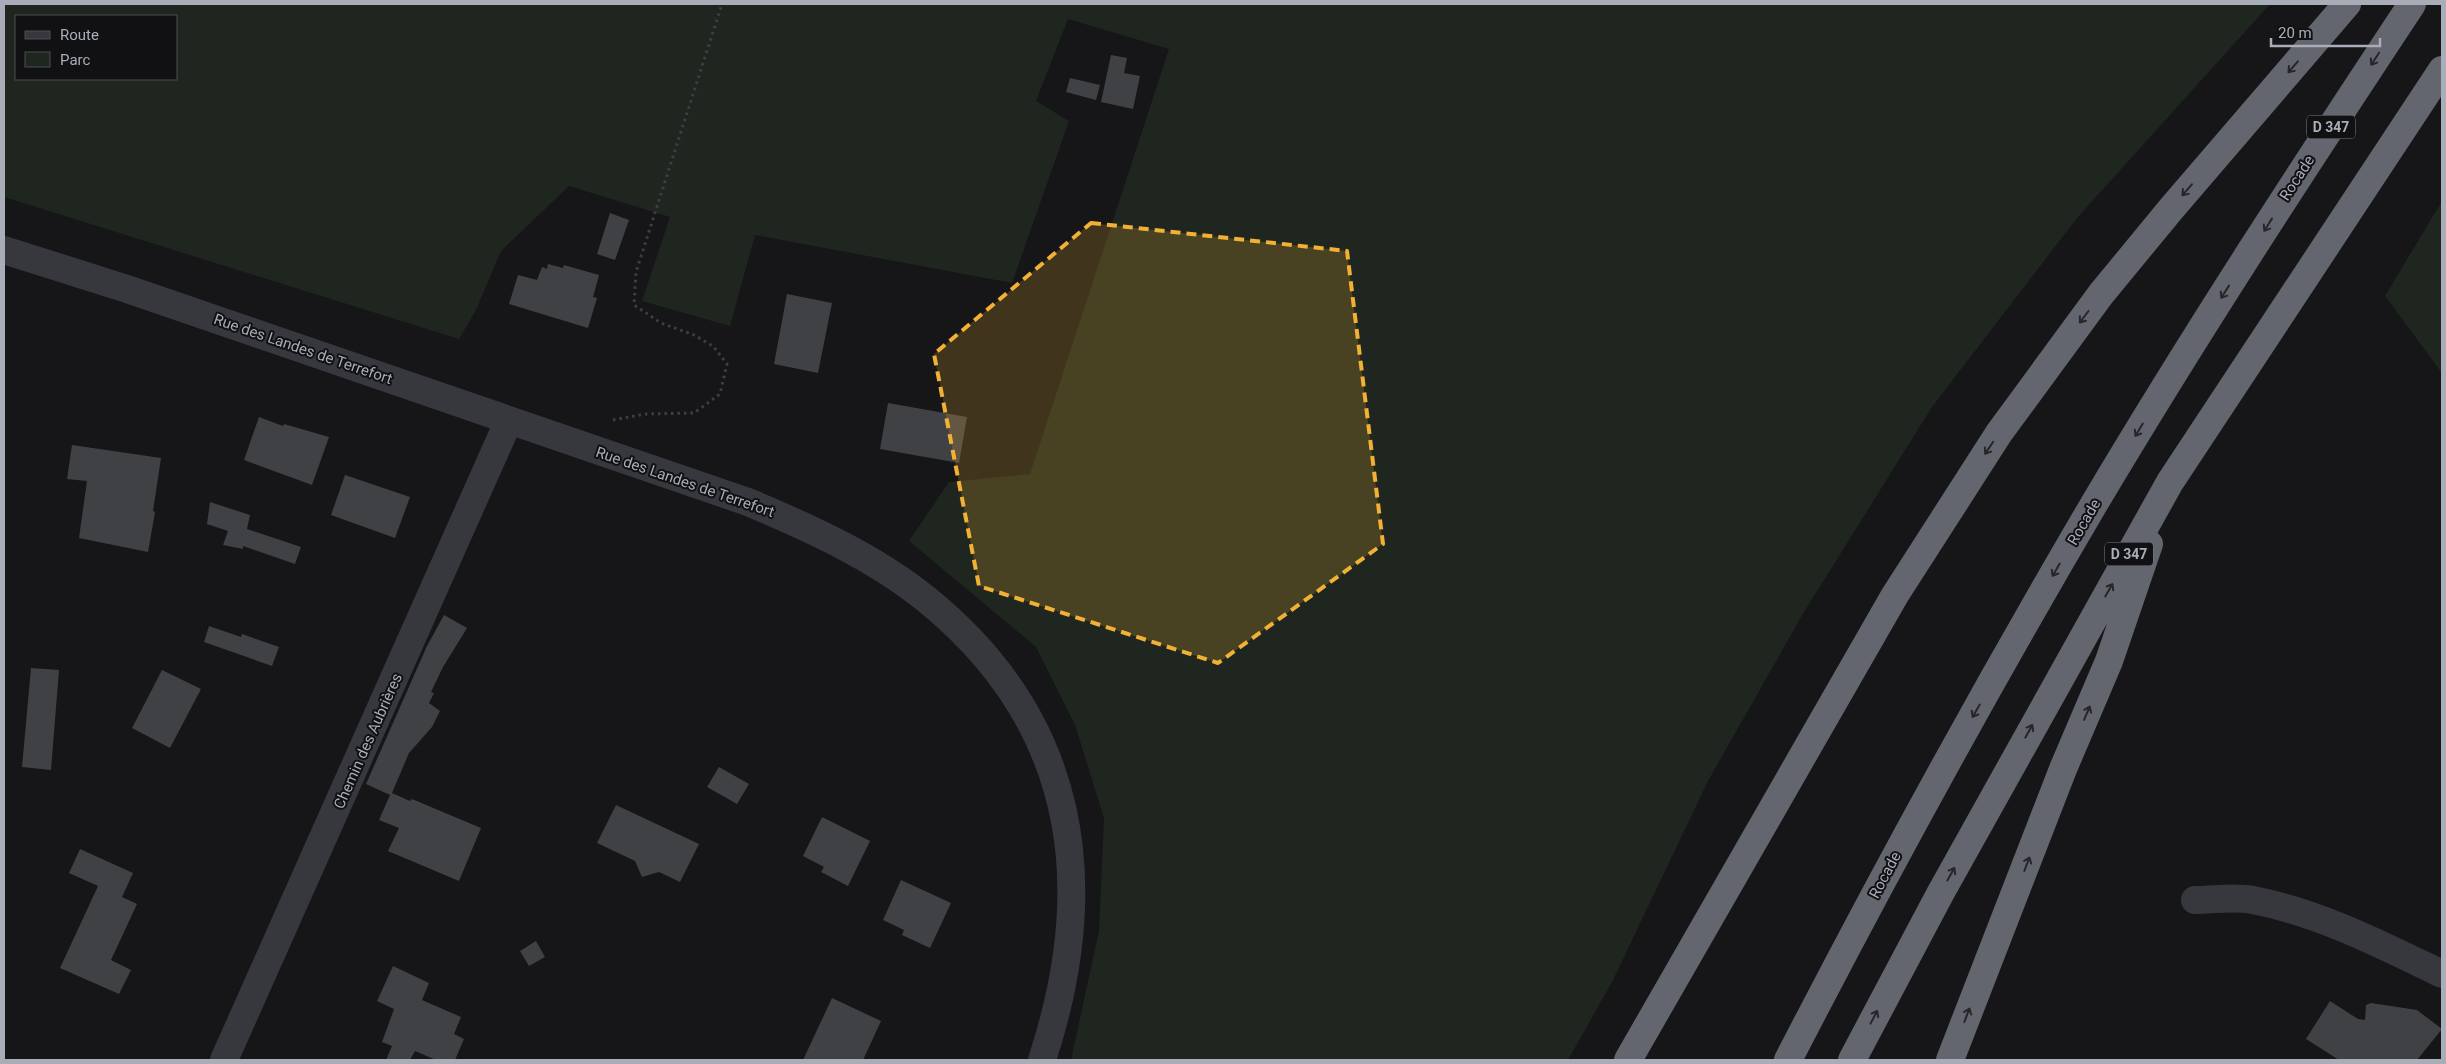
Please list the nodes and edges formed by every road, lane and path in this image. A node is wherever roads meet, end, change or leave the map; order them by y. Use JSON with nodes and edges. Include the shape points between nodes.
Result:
{"nodes":[{"id":1,"x":722,"y":4,"type":"edge"},
{"id":2,"x":2347,"y":4,"type":"edge"},
{"id":3,"x":2412,"y":4,"type":"edge"},
{"id":4,"x":2442,"y":70,"type":"edge"},
{"id":5,"x":4,"y":250,"type":"edge"},
{"id":6,"x":509,"y":420,"type":"junction"},
{"id":7,"x":591,"y":449,"type":"junction"},
{"id":8,"x":2170,"y":482,"type":"junction"},
{"id":9,"x":2196,"y":900,"type":"dead end"},
{"id":10,"x":2442,"y":974,"type":"edge"},
{"id":11,"x":224,"y":1060,"type":"edge"},
{"id":12,"x":1042,"y":1060,"type":"edge"},
{"id":13,"x":1628,"y":1060,"type":"edge"},
{"id":14,"x":1788,"y":1060,"type":"edge"},
{"id":15,"x":1852,"y":1060,"type":"edge"},
{"id":16,"x":1950,"y":1060,"type":"edge"}],
"edges":[{"from":1,"to":7,"type":"path","via":[[636,272],[634,304],[661,323],[713,346],[727,364],[724,382],[720,394],[694,413],[645,414],[605,421]]},
{"from":2,"to":13,"type":"highway","one_way":true,"via":[[2101,294],[1999,432],[1895,595]]},
{"from":3,"to":14,"type":"highway","name":"Rocade","number":"D 347","one_way":true,"via":[[2256,243],[2095,503],[1966,728]]},
{"from":4,"to":8,"type":"highway","number":"D 347"},
{"from":5,"to":6,"type":"street","name":"Rue des Landes de Terrefort"},
{"from":6,"to":7,"type":"street","name":"Rue des Landes de Terrefort"},
{"from":6,"to":11,"type":"street","name":"Chemin des Aubrières"},
{"from":7,"to":12,"type":"street","name":"Rue des Landes de Terrefort","via":[[748,502],[827,537],[872,562],[925,598],[963,632],[1019,701],[1033,726],[1061,798],[1069,834],[1072,879],[1070,930],[1062,980]]},
{"from":15,"to":8,"type":"highway","number":"D 347","one_way":true,"via":[[1967,844]]},
{"from":16,"to":8,"type":"highway","one_way":true,"via":[[2063,769],[2109,661]]},
{"from":9,"to":10,"type":"street","via":[[2252,900],[2303,915],[2357,933]]}]}
